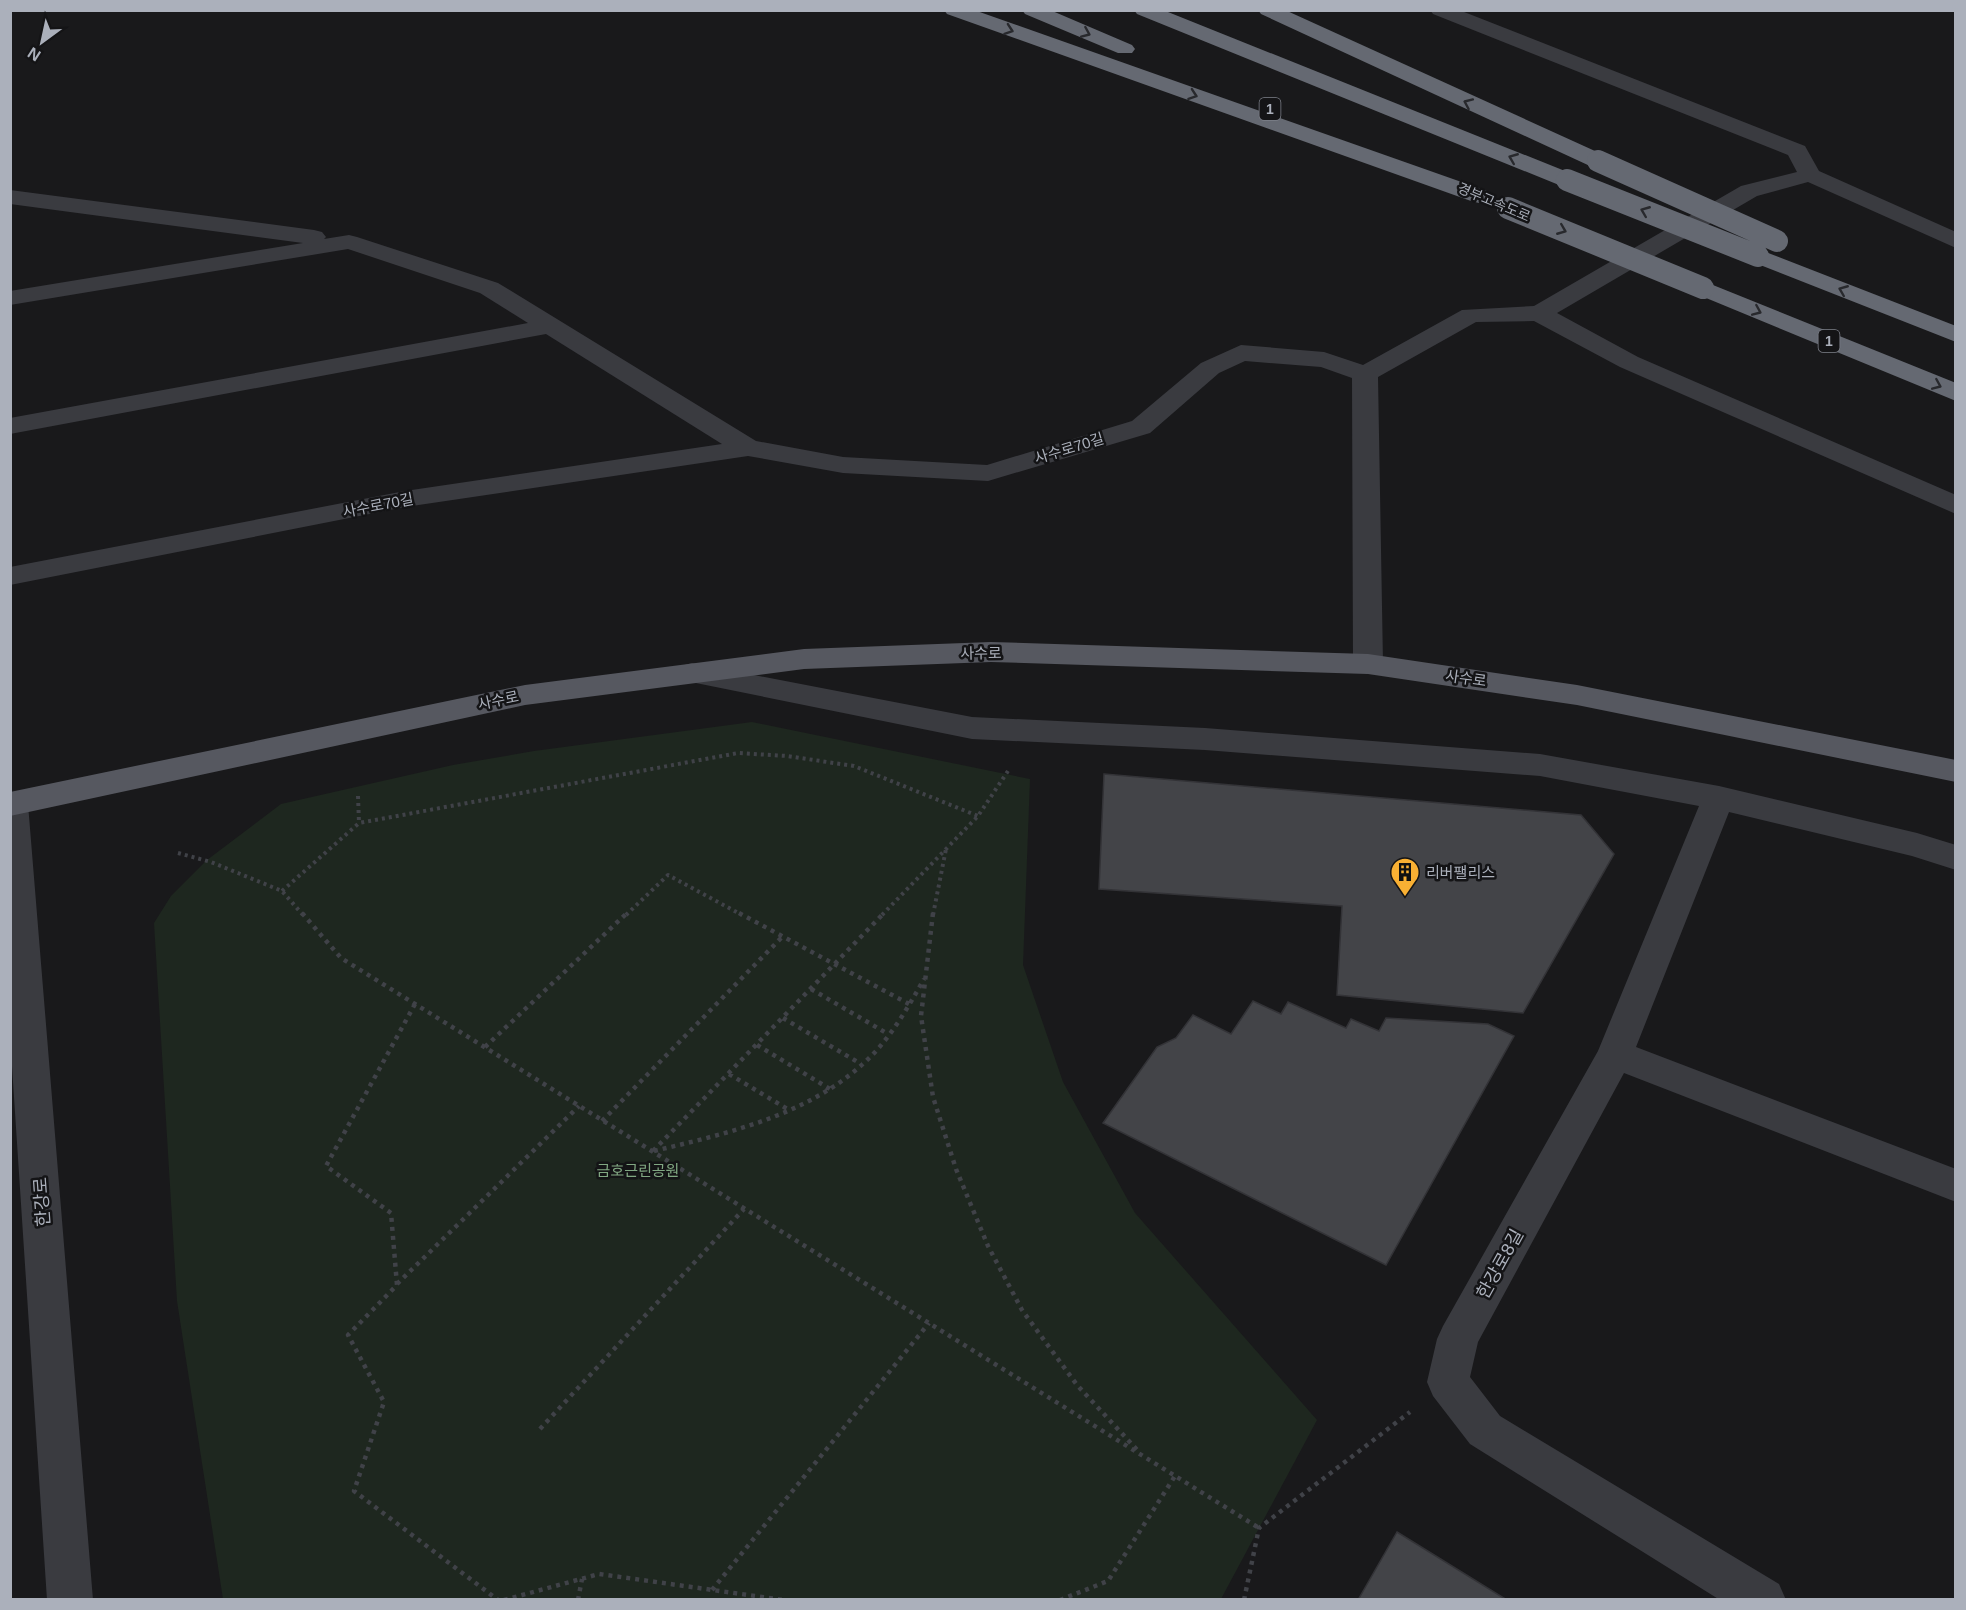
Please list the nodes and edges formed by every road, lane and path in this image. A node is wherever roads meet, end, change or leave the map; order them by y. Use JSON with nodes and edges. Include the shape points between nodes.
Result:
{"nodes":[{"id":1,"x":954,"y":10,"type":"edge"},
{"id":2,"x":1032,"y":10,"type":"edge"},
{"id":3,"x":1144,"y":10,"type":"edge"},
{"id":4,"x":1177,"y":10,"type":"edge"},
{"id":5,"x":1268,"y":10,"type":"edge"},
{"id":6,"x":1440,"y":10,"type":"edge"},
{"id":7,"x":1444,"y":130,"type":"junction"},
{"id":8,"x":1810,"y":175,"type":"junction"},
{"id":9,"x":1479,"y":196,"type":"junction"},
{"id":10,"x":10,"y":197,"type":"edge"},
{"id":11,"x":1956,"y":241,"type":"edge"},
{"id":12,"x":349,"y":242,"type":"junction"},
{"id":13,"x":1767,"y":248,"type":"junction"},
{"id":14,"x":10,"y":298,"type":"edge"},
{"id":15,"x":1539,"y":313,"type":"junction"},
{"id":16,"x":1956,"y":321,"type":"edge"},
{"id":17,"x":550,"y":326,"type":"junction"},
{"id":18,"x":1956,"y":335,"type":"edge"},
{"id":19,"x":1365,"y":374,"type":"junction"},
{"id":20,"x":1956,"y":393,"type":"edge"},
{"id":21,"x":10,"y":426,"type":"edge"},
{"id":22,"x":748,"y":448,"type":"junction"},
{"id":23,"x":1956,"y":506,"type":"edge"},
{"id":24,"x":10,"y":576,"type":"edge"},
{"id":25,"x":1368,"y":664,"type":"junction"},
{"id":26,"x":692,"y":673,"type":"junction"},
{"id":27,"x":1016,"y":760,"type":"dead end"},
{"id":28,"x":1956,"y":771,"type":"edge"},
{"id":29,"x":358,"y":796,"type":"dead end"},
{"id":30,"x":1719,"y":798,"type":"junction"},
{"id":31,"x":11,"y":804,"type":"edge"},
{"id":32,"x":978,"y":816,"type":"junction"},
{"id":33,"x":359,"y":823,"type":"junction"},
{"id":34,"x":946,"y":849,"type":"junction"},
{"id":35,"x":178,"y":853,"type":"dead end"},
{"id":36,"x":1956,"y":858,"type":"edge"},
{"id":37,"x":282,"y":891,"type":"junction"},
{"id":38,"x":784,"y":935,"type":"junction"},
{"id":39,"x":836,"y":963,"type":"junction"},
{"id":40,"x":926,"y":975,"type":"junction"},
{"id":41,"x":811,"y":989,"type":"junction"},
{"id":42,"x":415,"y":1004,"type":"junction"},
{"id":43,"x":909,"y":1004,"type":"junction"},
{"id":44,"x":783,"y":1018,"type":"junction"},
{"id":45,"x":888,"y":1034,"type":"junction"},
{"id":46,"x":757,"y":1045,"type":"junction"},
{"id":47,"x":485,"y":1047,"type":"junction"},
{"id":48,"x":1615,"y":1054,"type":"junction"},
{"id":49,"x":861,"y":1064,"type":"junction"},
{"id":50,"x":729,"y":1074,"type":"junction"},
{"id":51,"x":830,"y":1090,"type":"junction"},
{"id":52,"x":579,"y":1106,"type":"junction"},
{"id":53,"x":790,"y":1110,"type":"junction"},
{"id":54,"x":602,"y":1120,"type":"junction"},
{"id":55,"x":653,"y":1152,"type":"junction"},
{"id":56,"x":1956,"y":1186,"type":"edge"},
{"id":57,"x":744,"y":1209,"type":"junction"},
{"id":58,"x":397,"y":1285,"type":"junction"},
{"id":59,"x":929,"y":1323,"type":"junction"},
{"id":60,"x":1448,"y":1382,"type":"junction"},
{"id":61,"x":540,"y":1429,"type":"dead end"},
{"id":62,"x":1145,"y":1458,"type":"junction"},
{"id":63,"x":1175,"y":1476,"type":"junction"},
{"id":64,"x":1259,"y":1528,"type":"junction"},
{"id":65,"x":582,"y":1579,"type":"junction"},
{"id":66,"x":712,"y":1590,"type":"junction"},
{"id":67,"x":70,"y":1599,"type":"edge"},
{"id":68,"x":498,"y":1599,"type":"edge"},
{"id":69,"x":504,"y":1599,"type":"edge"},
{"id":70,"x":578,"y":1599,"type":"edge"},
{"id":71,"x":784,"y":1599,"type":"edge"},
{"id":72,"x":1060,"y":1599,"type":"edge"},
{"id":73,"x":1245,"y":1599,"type":"edge"},
{"id":74,"x":1763,"y":1599,"type":"edge"}],
"edges":[{"from":1,"to":9,"type":"highway","one_way":true},
{"from":2,"to":9,"type":"highway","name":"경부고속도로","number":"1","one_way":true},
{"from":3,"to":7,"type":"highway"},
{"from":4,"to":7,"type":"highway"},
{"from":13,"to":5,"type":"highway","one_way":true,"bridge":true,"via":[[1598,161]]},
{"from":6,"to":8,"type":"street","via":[[1797,151]]},
{"from":13,"to":7,"type":"highway","one_way":true,"bridge":true,"via":[[1567,180]]},
{"from":8,"to":11,"type":"street"},
{"from":8,"to":15,"type":"street","via":[[1749,191]]},
{"from":9,"to":20,"type":"highway","name":"경부고속도로","number":"1","one_way":true,"bridge":true},
{"from":10,"to":12,"type":"street","name":"사수로70길"},
{"from":12,"to":14,"type":"street","name":"사수로70길"},
{"from":12,"to":17,"type":"street","name":"사수로70길","via":[[489,288]]},
{"from":13,"to":16,"type":"highway"},
{"from":18,"to":13,"type":"highway","one_way":true},
{"from":15,"to":19,"type":"street","via":[[1471,315]]},
{"from":15,"to":23,"type":"street","via":[[1629,362]]},
{"from":17,"to":21,"type":"street"},
{"from":17,"to":22,"type":"street","name":"사수로70길"},
{"from":19,"to":22,"type":"street","name":"사수로70길","via":[[1324,360],[1241,353],[1210,368],[1141,427],[988,473],[843,465]]},
{"from":19,"to":25,"type":"street"},
{"from":22,"to":24,"type":"street","name":"사수로70길","via":[[405,499]]},
{"from":25,"to":26,"type":"main road","name":"사수로","via":[[991,652],[804,660]]},
{"from":25,"to":28,"type":"main road","name":"사수로","via":[[1576,694]]},
{"from":26,"to":30,"type":"street","via":[[972,728],[1205,739],[1540,765]]},
{"from":26,"to":31,"type":"main road","name":"사수로","via":[[525,695]]},
{"from":27,"to":32,"type":"path"},
{"from":29,"to":33,"type":"path"},
{"from":30,"to":36,"type":"street","via":[[1917,845]]},
{"from":30,"to":48,"type":"street","name":"한강로8길"},
{"from":31,"to":67,"type":"street","name":"한강로"},
{"from":32,"to":33,"type":"path","via":[[854,765],[738,753]]},
{"from":32,"to":34,"type":"path"},
{"from":33,"to":37,"type":"path"},
{"from":34,"to":39,"type":"path"},
{"from":34,"to":40,"type":"path"},
{"from":35,"to":37,"type":"path"},
{"from":37,"to":42,"type":"path","via":[[341,958]]},
{"from":38,"to":39,"type":"path"},
{"from":38,"to":47,"type":"path","via":[[668,875]]},
{"from":38,"to":54,"type":"path"},
{"from":39,"to":41,"type":"path"},
{"from":39,"to":43,"type":"path"},
{"from":40,"to":43,"type":"path"},
{"from":40,"to":62,"type":"path","via":[[921,1016],[933,1097],[956,1169],[988,1246],[1023,1310],[1077,1385]]},
{"from":41,"to":44,"type":"path"},
{"from":41,"to":45,"type":"path"},
{"from":42,"to":47,"type":"path"},
{"from":42,"to":58,"type":"path","via":[[326,1166],[391,1213]]},
{"from":43,"to":45,"type":"path"},
{"from":44,"to":46,"type":"path"},
{"from":44,"to":49,"type":"path"},
{"from":45,"to":49,"type":"path"},
{"from":46,"to":50,"type":"path"},
{"from":46,"to":51,"type":"path"},
{"from":47,"to":52,"type":"path"},
{"from":48,"to":56,"type":"street"},
{"from":48,"to":60,"type":"street","name":"한강로8길","via":[[1458,1339]]},
{"from":49,"to":51,"type":"path"},
{"from":50,"to":53,"type":"path"},
{"from":50,"to":55,"type":"path"},
{"from":51,"to":53,"type":"path"},
{"from":52,"to":54,"type":"path"},
{"from":52,"to":58,"type":"path"},
{"from":53,"to":55,"type":"path","via":[[720,1135]]},
{"from":54,"to":55,"type":"path"},
{"from":55,"to":57,"type":"path"},
{"from":57,"to":59,"type":"path"},
{"from":57,"to":61,"type":"path"},
{"from":58,"to":68,"type":"path","via":[[348,1335],[384,1402],[354,1491]]},
{"from":59,"to":62,"type":"path"},
{"from":59,"to":66,"type":"path"},
{"from":60,"to":64,"type":"path"},
{"from":60,"to":74,"type":"street","via":[[1485,1430]]},
{"from":62,"to":63,"type":"path"},
{"from":63,"to":64,"type":"path"},
{"from":63,"to":72,"type":"path","via":[[1108,1581]]},
{"from":64,"to":73,"type":"path"},
{"from":65,"to":66,"type":"path","via":[[599,1574]]},
{"from":65,"to":69,"type":"path"},
{"from":65,"to":70,"type":"path"},
{"from":66,"to":71,"type":"path"}]}
